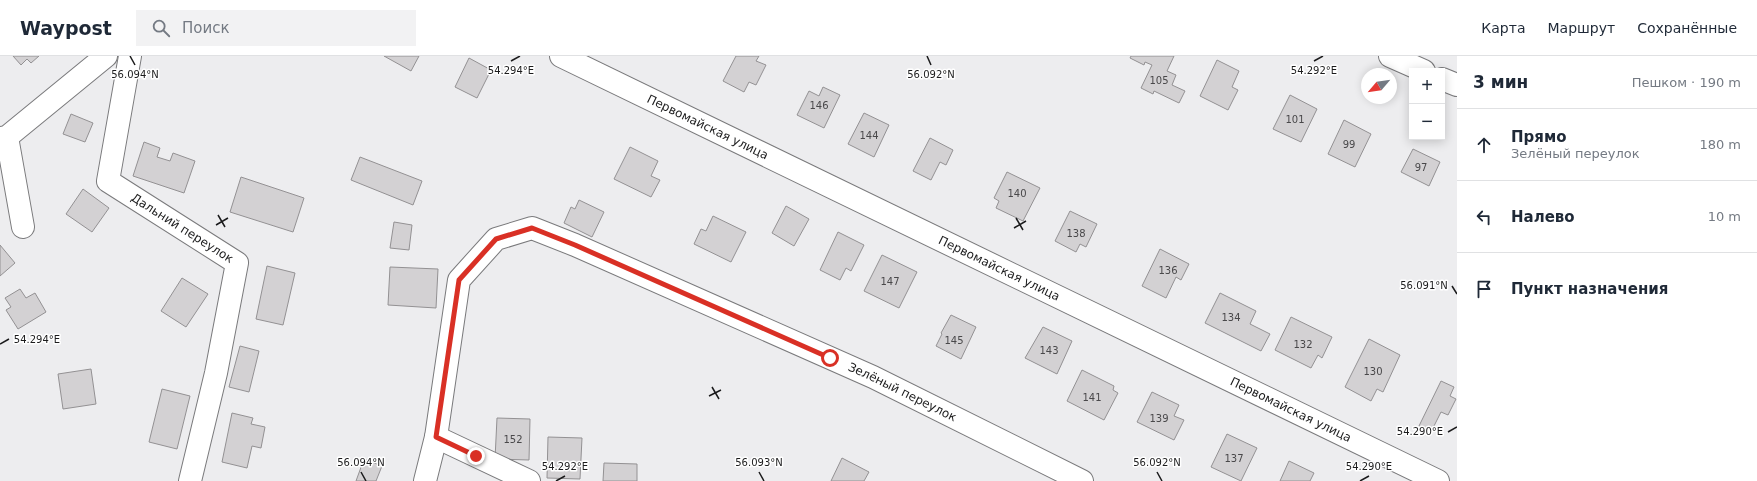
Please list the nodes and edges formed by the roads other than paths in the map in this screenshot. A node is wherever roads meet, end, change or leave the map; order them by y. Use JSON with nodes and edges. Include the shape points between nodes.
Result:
{"nodes":[{"id":1,"x":106,"y":56,"type":"edge"},
{"id":2,"x":130,"y":56,"type":"edge"},
{"id":3,"x":561,"y":56,"type":"edge"},
{"id":4,"x":1390,"y":56,"type":"edge"},
{"id":5,"x":1417,"y":68,"type":"edge"},
{"id":6,"x":1445,"y":80,"type":"edge"},
{"id":7,"x":1457,"y":85,"type":"edge"},
{"id":8,"x":4,"y":138,"type":"edge"},
{"id":9,"x":23,"y":226,"type":"dead end"},
{"id":10,"x":436,"y":437,"type":"junction"},
{"id":11,"x":190,"y":481,"type":"edge"},
{"id":12,"x":424,"y":481,"type":"edge"},
{"id":13,"x":529,"y":481,"type":"edge"},
{"id":14,"x":1082,"y":481,"type":"edge"},
{"id":15,"x":1438,"y":481,"type":"edge"}],
"edges":[{"from":1,"to":8,"type":"street"},
{"from":2,"to":11,"type":"street","name":"Дальний переулок","via":[[108,181],[237,264],[216,373]]},
{"from":3,"to":15,"type":"street","name":"Первомайская улица"},
{"from":4,"to":5,"type":"street"},
{"from":6,"to":7,"type":"street"},
{"from":8,"to":9,"type":"street"},
{"from":10,"to":12,"type":"street","name":"Зелёный переулок"},
{"from":10,"to":13,"type":"street"},
{"from":10,"to":14,"type":"street","name":"Зелёный переулок","via":[[459,280],[496,239],[532,228],[872,377]]}]}
